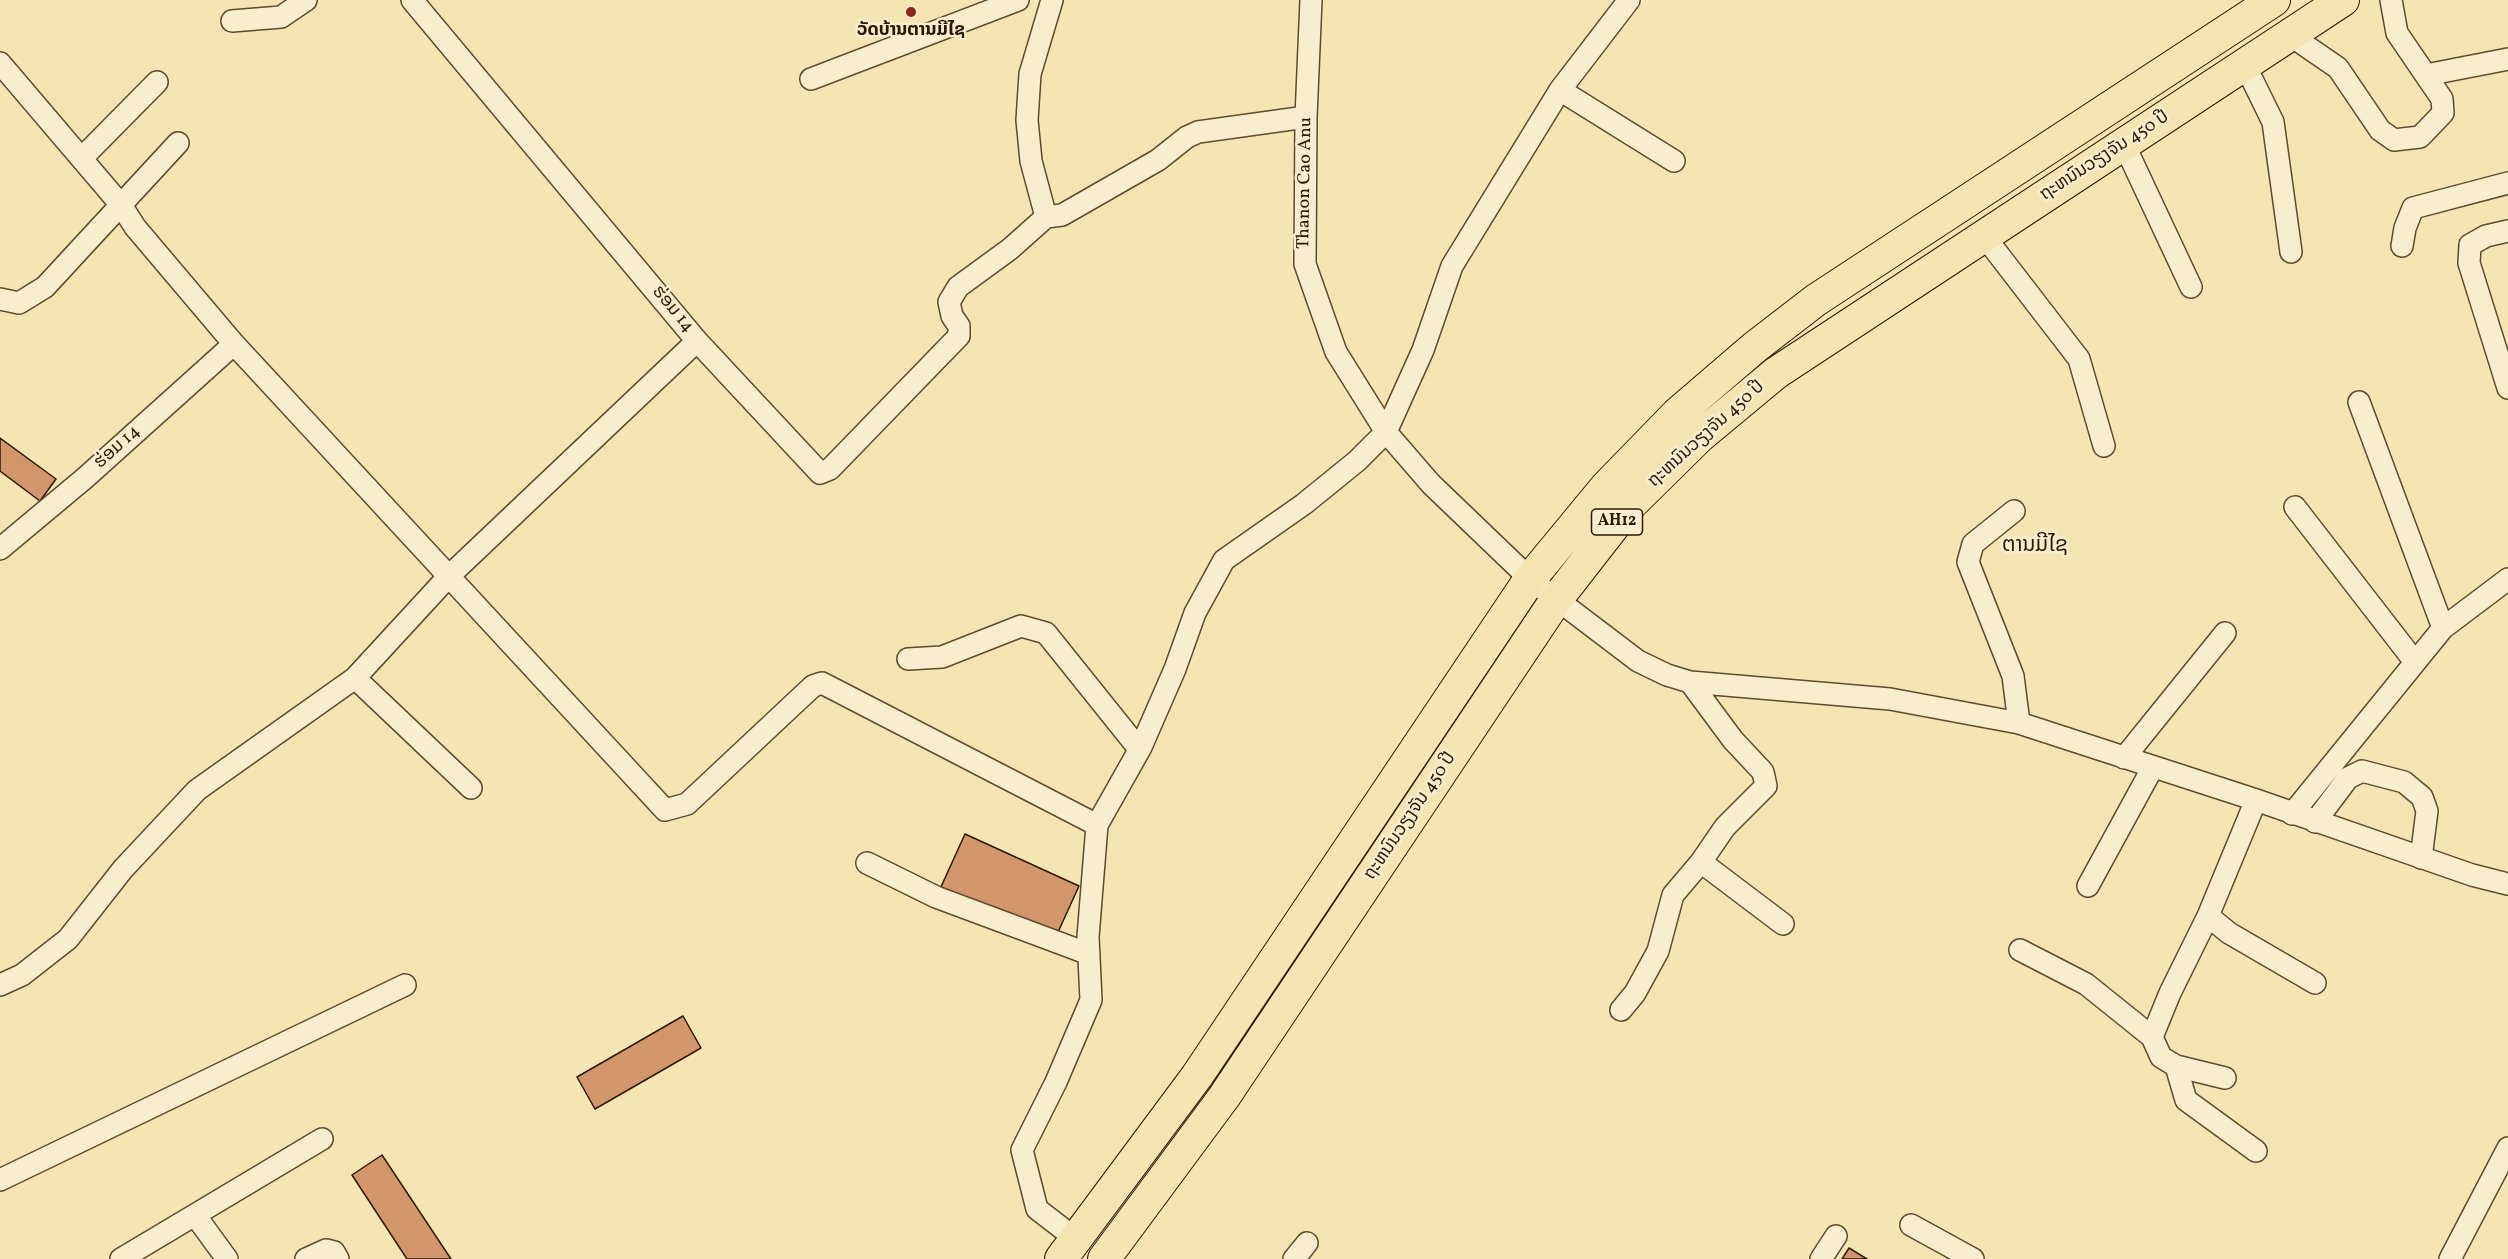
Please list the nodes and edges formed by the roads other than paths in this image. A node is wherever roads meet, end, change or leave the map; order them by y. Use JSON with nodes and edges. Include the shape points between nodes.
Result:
{"nodes":[{"id":1,"x":306,"y":0,"type":"edge"},
{"id":2,"x":412,"y":0,"type":"edge"},
{"id":3,"x":1018,"y":0,"type":"edge"},
{"id":4,"x":1052,"y":0,"type":"edge"},
{"id":5,"x":1311,"y":0,"type":"edge"},
{"id":6,"x":1629,"y":0,"type":"edge"},
{"id":7,"x":2274,"y":0,"type":"edge"},
{"id":8,"x":2343,"y":0,"type":"edge"},
{"id":9,"x":2391,"y":0,"type":"edge"},
{"id":10,"x":232,"y":21,"type":"dead end"},
{"id":11,"x":2290,"y":35,"type":"junction"},
{"id":12,"x":2508,"y":59,"type":"edge"},
{"id":13,"x":0,"y":63,"type":"edge"},
{"id":14,"x":2245,"y":65,"type":"junction"},
{"id":15,"x":2426,"y":75,"type":"junction"},
{"id":16,"x":811,"y":79,"type":"dead end"},
{"id":17,"x":157,"y":82,"type":"dead end"},
{"id":18,"x":1560,"y":90,"type":"junction"},
{"id":19,"x":1306,"y":117,"type":"junction"},
{"id":20,"x":178,"y":143,"type":"dead end"},
{"id":21,"x":2124,"y":144,"type":"junction"},
{"id":22,"x":82,"y":158,"type":"junction"},
{"id":23,"x":1674,"y":161,"type":"dead end"},
{"id":24,"x":2508,"y":183,"type":"edge"},
{"id":25,"x":121,"y":205,"type":"junction"},
{"id":26,"x":1046,"y":217,"type":"junction"},
{"id":27,"x":2508,"y":231,"type":"edge"},
{"id":28,"x":1985,"y":237,"type":"junction"},
{"id":29,"x":2402,"y":246,"type":"dead end"},
{"id":30,"x":2291,"y":252,"type":"dead end"},
{"id":31,"x":2192,"y":287,"type":"dead end"},
{"id":32,"x":0,"y":299,"type":"edge"},
{"id":33,"x":698,"y":341,"type":"junction"},
{"id":34,"x":234,"y":344,"type":"junction"},
{"id":35,"x":2508,"y":388,"type":"edge"},
{"id":36,"x":2359,"y":402,"type":"dead end"},
{"id":37,"x":1386,"y":432,"type":"junction"},
{"id":38,"x":2104,"y":446,"type":"dead end"},
{"id":39,"x":2295,"y":507,"type":"dead end"},
{"id":40,"x":2014,"y":511,"type":"dead end"},
{"id":41,"x":0,"y":549,"type":"edge"},
{"id":42,"x":2508,"y":563,"type":"edge"},
{"id":43,"x":448,"y":577,"type":"junction"},
{"id":44,"x":1530,"y":579,"type":"junction"},
{"id":45,"x":2500,"y":584,"type":"edge"},
{"id":46,"x":1556,"y":600,"type":"junction"},
{"id":47,"x":2443,"y":628,"type":"junction"},
{"id":48,"x":2225,"y":633,"type":"dead end"},
{"id":49,"x":908,"y":659,"type":"dead end"},
{"id":50,"x":2415,"y":662,"type":"junction"},
{"id":51,"x":356,"y":678,"type":"junction"},
{"id":52,"x":1690,"y":682,"type":"junction"},
{"id":53,"x":2019,"y":723,"type":"junction"},
{"id":54,"x":1139,"y":748,"type":"junction"},
{"id":55,"x":2124,"y":758,"type":"junction"},
{"id":56,"x":2153,"y":767,"type":"junction"},
{"id":57,"x":471,"y":788,"type":"dead end"},
{"id":58,"x":2256,"y":800,"type":"junction"},
{"id":59,"x":2292,"y":814,"type":"junction"},
{"id":60,"x":2315,"y":822,"type":"junction"},
{"id":61,"x":1097,"y":825,"type":"junction"},
{"id":62,"x":2421,"y":858,"type":"junction"},
{"id":63,"x":1701,"y":862,"type":"junction"},
{"id":64,"x":867,"y":863,"type":"dead end"},
{"id":65,"x":2508,"y":884,"type":"edge"},
{"id":66,"x":2088,"y":886,"type":"dead end"},
{"id":67,"x":2208,"y":916,"type":"junction"},
{"id":68,"x":1782,"y":924,"type":"dead end"},
{"id":69,"x":2020,"y":950,"type":"dead end"},
{"id":70,"x":1089,"y":954,"type":"junction"},
{"id":71,"x":2315,"y":983,"type":"dead end"},
{"id":72,"x":0,"y":985,"type":"edge"},
{"id":73,"x":405,"y":985,"type":"dead end"},
{"id":74,"x":1621,"y":1010,"type":"dead end"},
{"id":75,"x":2152,"y":1037,"type":"junction"},
{"id":76,"x":2176,"y":1066,"type":"junction"},
{"id":77,"x":2225,"y":1078,"type":"dead end"},
{"id":78,"x":322,"y":1139,"type":"dead end"},
{"id":79,"x":2508,"y":1148,"type":"edge"},
{"id":80,"x":2256,"y":1151,"type":"dead end"},
{"id":81,"x":0,"y":1180,"type":"edge"},
{"id":82,"x":195,"y":1215,"type":"junction"},
{"id":83,"x":1911,"y":1225,"type":"dead end"},
{"id":84,"x":1836,"y":1236,"type":"dead end"},
{"id":85,"x":1068,"y":1249,"type":"edge"},
{"id":86,"x":121,"y":1259,"type":"edge"},
{"id":87,"x":227,"y":1259,"type":"edge"},
{"id":88,"x":306,"y":1259,"type":"edge"},
{"id":89,"x":338,"y":1259,"type":"edge"},
{"id":90,"x":1104,"y":1259,"type":"edge"},
{"id":91,"x":1821,"y":1259,"type":"edge"},
{"id":92,"x":1973,"y":1259,"type":"edge"},
{"id":93,"x":2450,"y":1259,"type":"edge"}],
"edges":[{"from":1,"to":10,"type":"street","via":[[281,17]]},
{"from":2,"to":33,"type":"street","name":"ຮ່ອມ 14"},
{"from":3,"to":16,"type":"street"},
{"from":4,"to":26,"type":"street","via":[[1030,74],[1027,120],[1031,161]]},
{"from":5,"to":19,"type":"street","name":"Thanon Cao Anu"},
{"from":6,"to":18,"type":"street"},
{"from":7,"to":44,"type":"highway","name":"ຖະຫນົນວຽງຈັນ 450 ປີ","number":"AH12","via":[[1816,300],[1763,340],[1677,414],[1606,487]]},
{"from":8,"to":11,"type":"highway","name":"ຖະຫນົນວຽງຈັນ 450 ປີ","number":"AH12"},
{"from":9,"to":15,"type":"street","via":[[2397,33]]},
{"from":11,"to":14,"type":"highway","name":"ຖະຫນົນວຽງຈັນ 450 ປີ","number":"AH12"},
{"from":11,"to":15,"type":"street","via":[[2338,68],[2380,130],[2394,140],[2420,137],[2443,113],[2442,99]]},
{"from":12,"to":15,"type":"street"},
{"from":13,"to":22,"type":"street"},
{"from":14,"to":21,"type":"highway","name":"ຖະຫນົນວຽງຈັນ 450 ປີ","number":"AH12"},
{"from":14,"to":30,"type":"street","via":[[2273,122]]},
{"from":17,"to":22,"type":"street"},
{"from":18,"to":23,"type":"street"},
{"from":18,"to":37,"type":"street","via":[[1452,266],[1423,350]]},
{"from":19,"to":26,"type":"street","via":[[1198,132],[1158,160],[1062,215]]},
{"from":19,"to":37,"type":"street","name":"Thanon Cao Anu","via":[[1305,264],[1336,352]]},
{"from":20,"to":25,"type":"street"},
{"from":21,"to":28,"type":"highway","name":"ຖະຫນົນວຽງຈັນ 450 ປີ","number":"AH12"},
{"from":21,"to":31,"type":"street"},
{"from":22,"to":25,"type":"street"},
{"from":24,"to":29,"type":"street","via":[[2413,208]]},
{"from":25,"to":32,"type":"street","via":[[45,287],[19,303]]},
{"from":25,"to":34,"type":"street"},
{"from":26,"to":33,"type":"street","name":"ຮ່ອມ 14","via":[[958,287],[949,302],[959,336],[830,469],[820,473]]},
{"from":27,"to":35,"type":"street","via":[[2470,245],[2469,263]]},
{"from":28,"to":38,"type":"street","via":[[2079,359]]},
{"from":28,"to":46,"type":"highway","name":"ຖະຫນົນວຽງຈັນ 450 ປີ","number":"AH12","via":[[1776,373],[1699,437],[1630,505]]},
{"from":33,"to":43,"type":"street"},
{"from":34,"to":41,"type":"street","name":"ຮ່ອມ 14"},
{"from":34,"to":43,"type":"street"},
{"from":36,"to":47,"type":"street"},
{"from":37,"to":44,"type":"street","name":"Thanon Cao Anu","via":[[1431,484]]},
{"from":37,"to":54,"type":"street","via":[[1304,504],[1224,560],[1195,613]]},
{"from":39,"to":50,"type":"street"},
{"from":40,"to":53,"type":"street","via":[[1974,544],[1968,562],[2013,676]]},
{"from":42,"to":45,"type":"street"},
{"from":43,"to":51,"type":"street"},
{"from":43,"to":61,"type":"street","via":[[665,810],[687,804],[813,686],[822,682]]},
{"from":44,"to":46,"type":"street","name":"Thanon Cao Anu"},
{"from":44,"to":85,"type":"highway","name":"ຖະຫນົນວຽງຈັນ 450 ປີ","number":"AH12","via":[[1197,1076]]},
{"from":45,"to":47,"type":"street"},
{"from":46,"to":52,"type":"street","name":"Thanon Cao Anu","via":[[1638,661]]},
{"from":46,"to":90,"type":"highway","name":"ຖະຫນົນວຽງຈັນ 450 ປີ","number":"AH12","via":[[1224,1097]]},
{"from":47,"to":50,"type":"street"},
{"from":48,"to":55,"type":"street"},
{"from":49,"to":54,"type":"street","via":[[942,657],[1021,626],[1046,633]]},
{"from":50,"to":59,"type":"street"},
{"from":51,"to":57,"type":"street"},
{"from":51,"to":72,"type":"street","via":[[197,790],[123,869],[68,939],[22,975]]},
{"from":52,"to":53,"type":"street","name":"Thanon Cao Anu","via":[[1890,699]]},
{"from":52,"to":63,"type":"street","via":[[1733,740],[1763,772],[1766,786],[1725,827]]},
{"from":53,"to":55,"type":"street","name":"Thanon Cao Anu"},
{"from":54,"to":61,"type":"street"},
{"from":55,"to":56,"type":"street","name":"Thanon Cao Anu"},
{"from":56,"to":58,"type":"street","name":"Thanon Cao Anu"},
{"from":56,"to":66,"type":"street"},
{"from":58,"to":59,"type":"street","name":"Thanon Cao Anu"},
{"from":58,"to":67,"type":"street"},
{"from":59,"to":60,"type":"street","name":"Thanon Cao Anu"},
{"from":60,"to":62,"type":"street","name":"Thanon Cao Anu"},
{"from":60,"to":62,"type":"street","via":[[2348,778],[2362,771],[2404,782],[2422,797],[2427,811]]},
{"from":61,"to":70,"type":"street"},
{"from":62,"to":65,"type":"street","name":"Thanon Cao Anu"},
{"from":63,"to":68,"type":"street"},
{"from":63,"to":74,"type":"street","via":[[1673,895],[1658,951]]},
{"from":64,"to":70,"type":"street","via":[[936,897]]},
{"from":67,"to":71,"type":"street","via":[[2229,933]]},
{"from":67,"to":75,"type":"street"},
{"from":69,"to":75,"type":"street","via":[[2086,984]]},
{"from":70,"to":85,"type":"street","via":[[1091,1000],[1022,1150],[1037,1209]]},
{"from":73,"to":81,"type":"street"},
{"from":75,"to":76,"type":"street","via":[[2162,1056]]},
{"from":76,"to":77,"type":"street"},
{"from":76,"to":80,"type":"street","via":[[2186,1100]]},
{"from":78,"to":82,"type":"street"},
{"from":79,"to":93,"type":"street"},
{"from":82,"to":86,"type":"street"},
{"from":82,"to":87,"type":"street"},
{"from":83,"to":92,"type":"street"},
{"from":84,"to":91,"type":"street"},
{"from":88,"to":89,"type":"street","via":[[326,1250],[334,1252]]}]}
